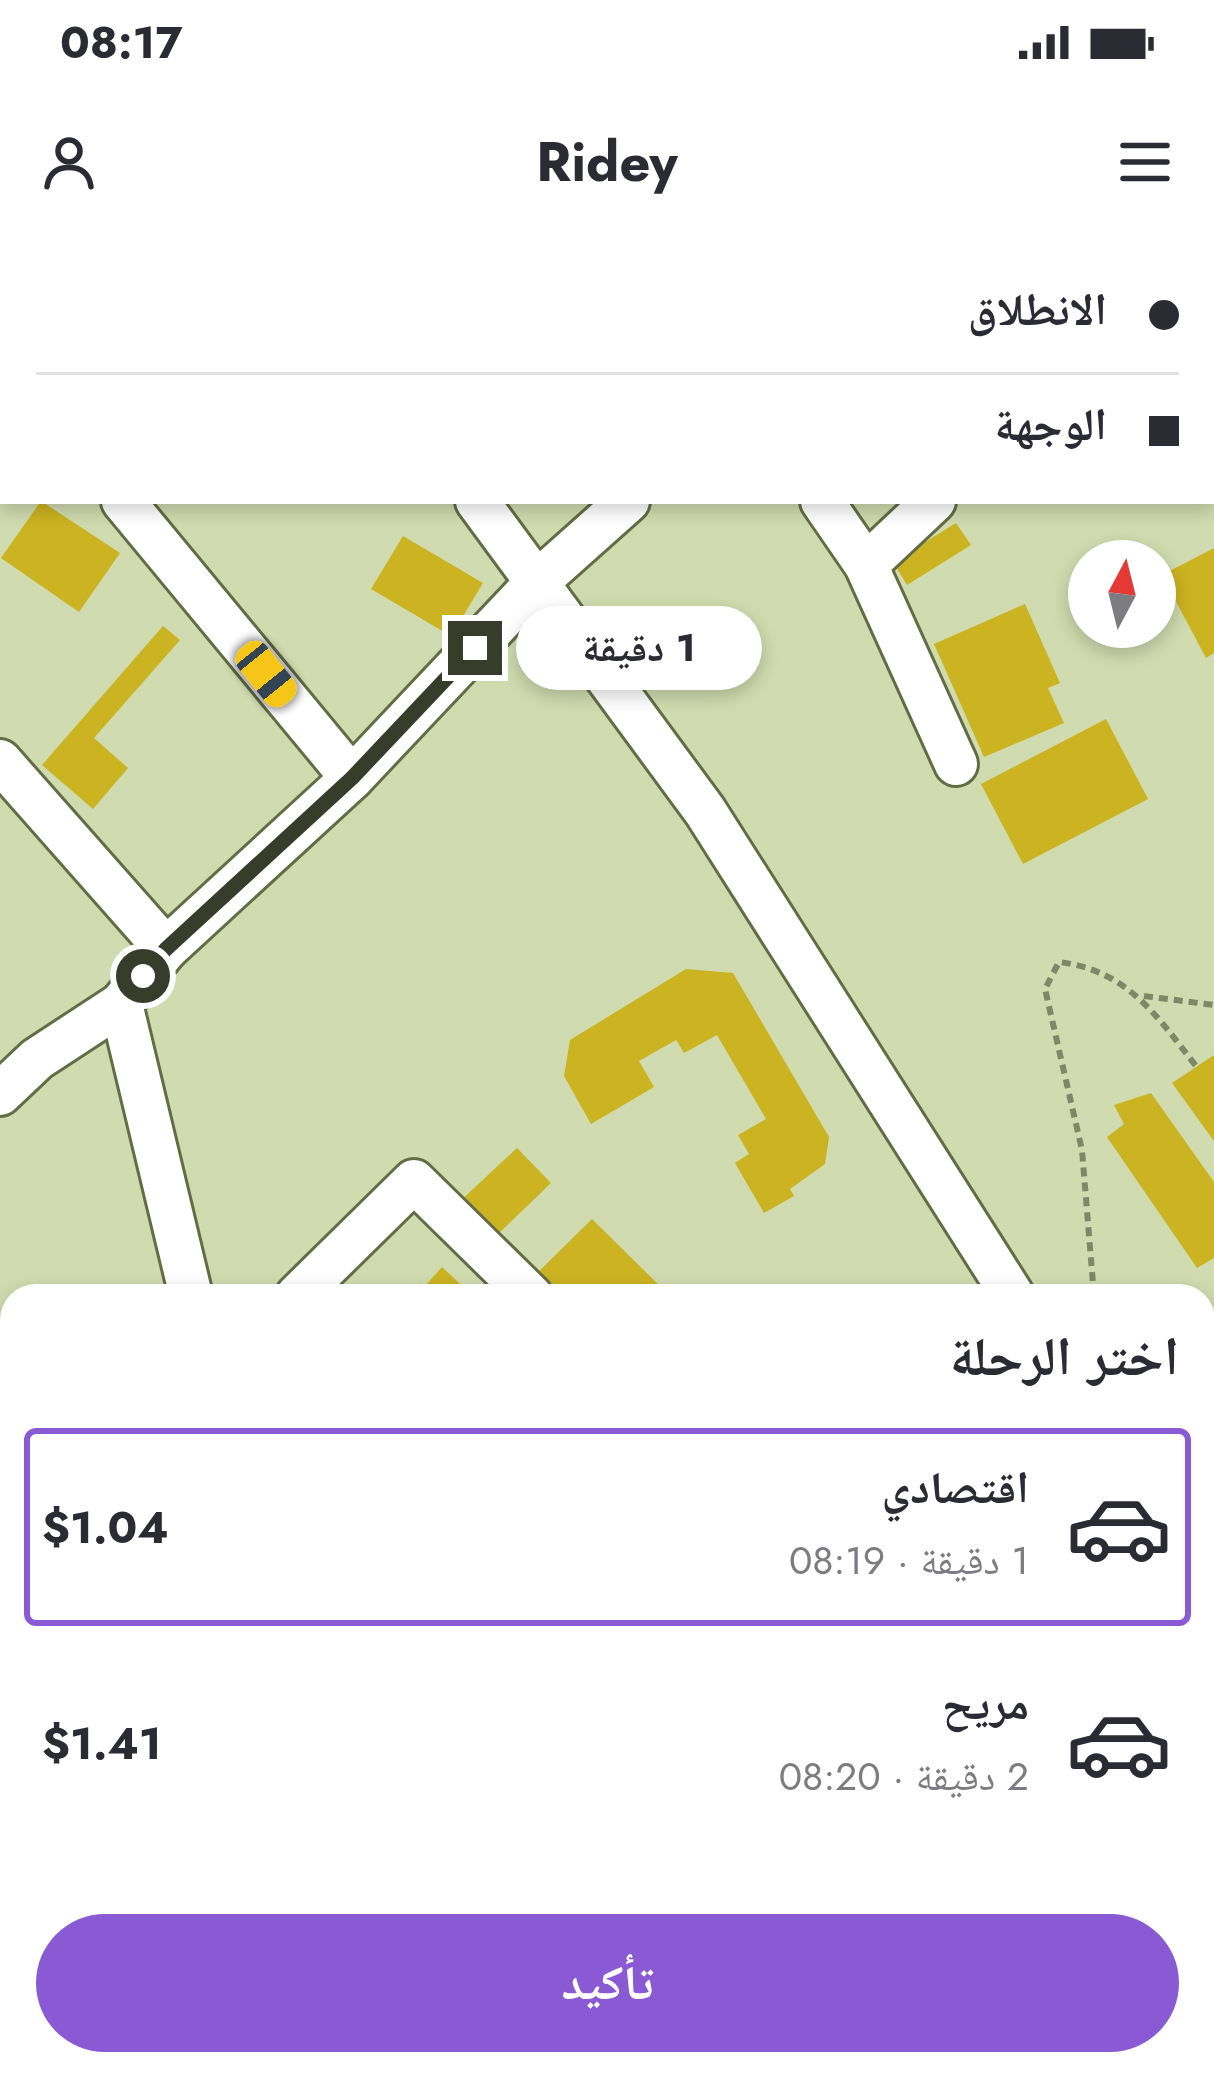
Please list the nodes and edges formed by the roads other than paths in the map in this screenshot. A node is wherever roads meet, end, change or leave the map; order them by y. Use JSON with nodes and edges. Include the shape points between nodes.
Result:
{"nodes":[{"id":1,"x":125,"y":504,"type":"edge"},
{"id":2,"x":479,"y":504,"type":"edge"},
{"id":3,"x":625,"y":504,"type":"edge"},
{"id":4,"x":824,"y":504,"type":"edge"},
{"id":5,"x":931,"y":504,"type":"edge"},
{"id":6,"x":866,"y":566,"type":"junction"},
{"id":7,"x":536,"y":583,"type":"junction"},
{"id":8,"x":0,"y":761,"type":"edge"},
{"id":9,"x":956,"y":764,"type":"dead end"},
{"id":10,"x":352,"y":778,"type":"junction"},
{"id":11,"x":166,"y":949,"type":"junction"},
{"id":12,"x":121,"y":1004,"type":"junction"},
{"id":13,"x":0,"y":1094,"type":"edge"},
{"id":14,"x":188,"y":1284,"type":"edge"},
{"id":15,"x":309,"y":1284,"type":"edge"},
{"id":16,"x":519,"y":1284,"type":"edge"},
{"id":17,"x":1005,"y":1284,"type":"edge"}],
"edges":[{"from":1,"to":10,"type":"street"},
{"from":2,"to":7,"type":"street"},
{"from":3,"to":7,"type":"street"},
{"from":4,"to":6,"type":"street"},
{"from":5,"to":6,"type":"street"},
{"from":6,"to":9,"type":"street"},
{"from":7,"to":10,"type":"street"},
{"from":7,"to":17,"type":"street","via":[[705,811]]},
{"from":8,"to":11,"type":"street"},
{"from":10,"to":11,"type":"street"},
{"from":11,"to":12,"type":"street"},
{"from":12,"to":13,"type":"street","via":[[37,1059]]},
{"from":12,"to":14,"type":"street"},
{"from":15,"to":16,"type":"street","via":[[414,1181]]}]}
